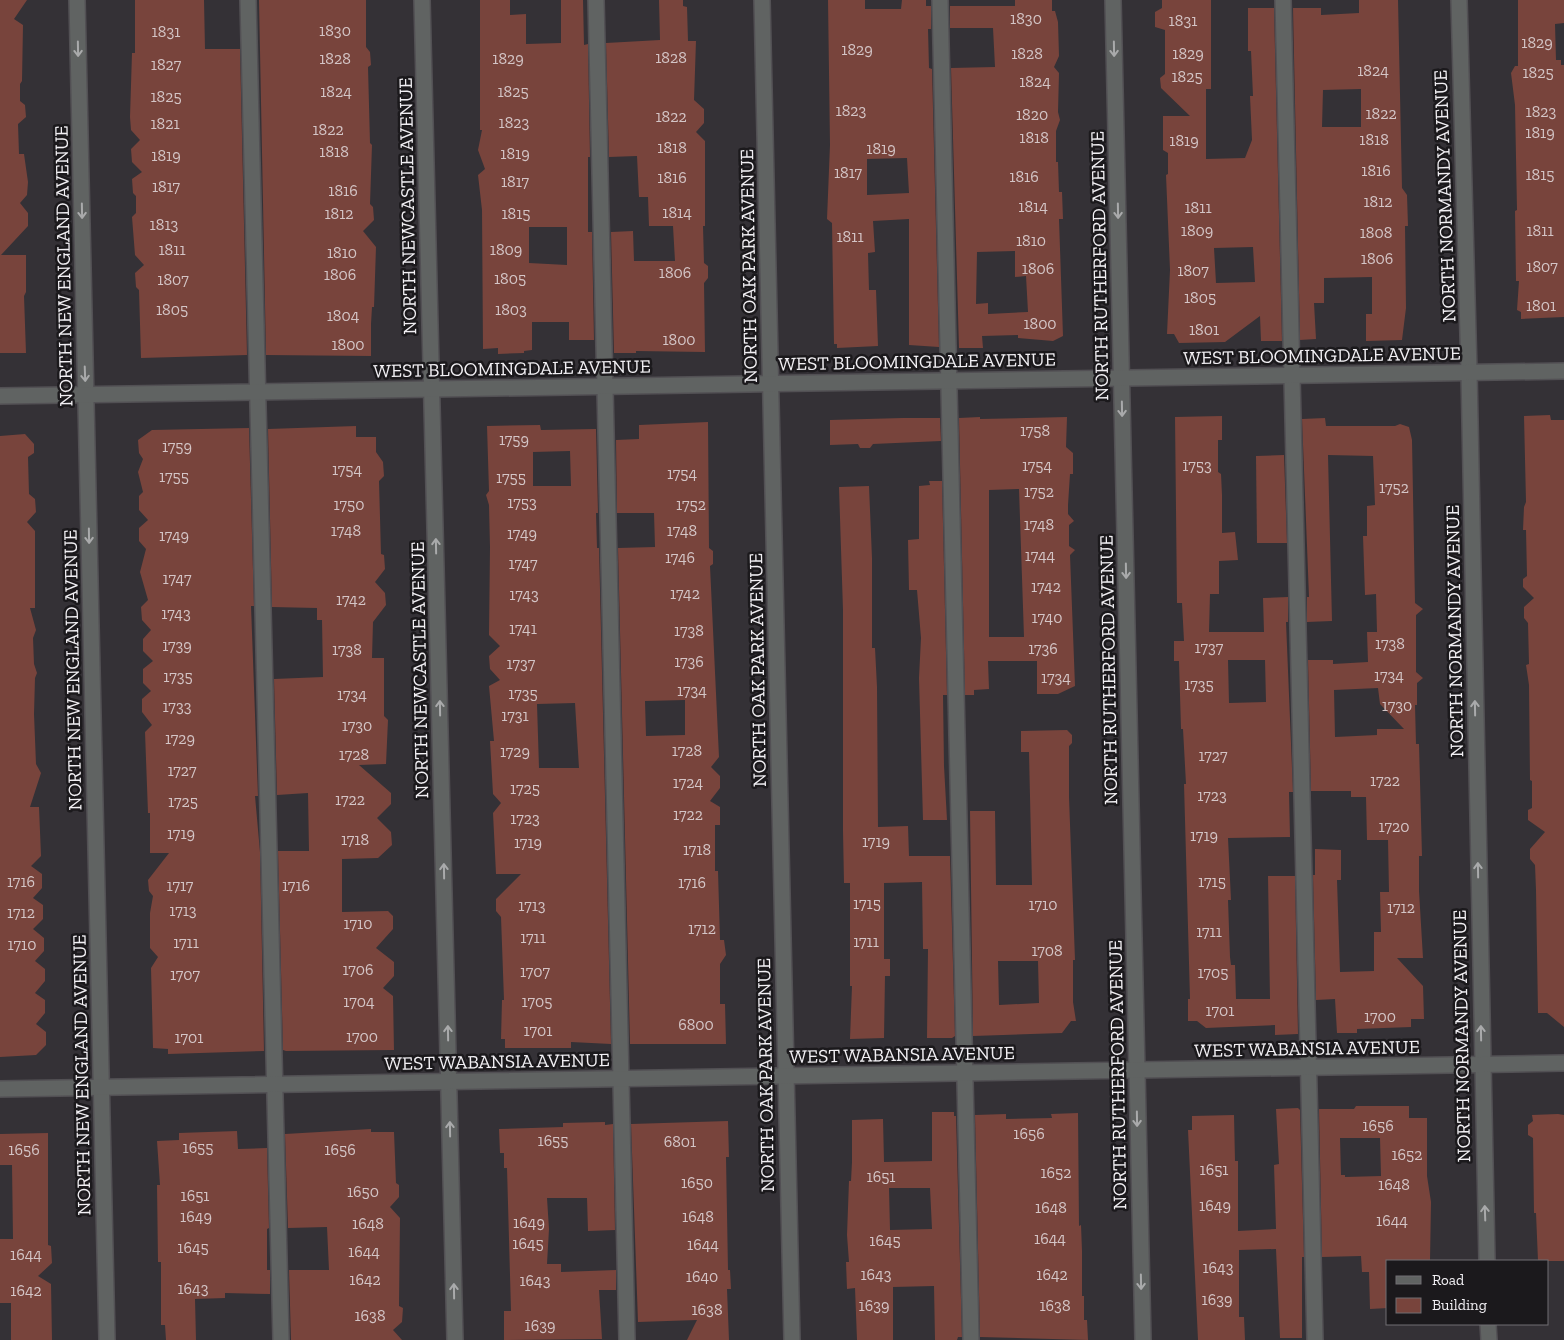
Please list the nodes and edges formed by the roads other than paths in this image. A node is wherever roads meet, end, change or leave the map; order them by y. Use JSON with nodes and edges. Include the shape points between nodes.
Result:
{"nodes":[{"id":1,"x":77,"y":0,"type":"edge"},
{"id":2,"x":248,"y":0,"type":"edge"},
{"id":3,"x":422,"y":0,"type":"edge"},
{"id":4,"x":596,"y":0,"type":"edge"},
{"id":5,"x":762,"y":0,"type":"edge"},
{"id":6,"x":940,"y":0,"type":"edge"},
{"id":7,"x":1113,"y":0,"type":"edge"},
{"id":8,"x":1283,"y":0,"type":"edge"},
{"id":9,"x":1459,"y":0,"type":"edge"},
{"id":10,"x":1564,"y":371,"type":"edge"},
{"id":11,"x":1469,"y":372,"type":"junction"},
{"id":12,"x":1292,"y":375,"type":"junction"},
{"id":13,"x":1122,"y":378,"type":"junction"},
{"id":14,"x":949,"y":381,"type":"junction"},
{"id":15,"x":771,"y":384,"type":"junction"},
{"id":16,"x":606,"y":386,"type":"junction"},
{"id":17,"x":432,"y":389,"type":"junction"},
{"id":18,"x":257,"y":392,"type":"junction"},
{"id":19,"x":86,"y":394,"type":"junction"},
{"id":20,"x":0,"y":396,"type":"edge"},
{"id":21,"x":1564,"y":1064,"type":"edge"},
{"id":22,"x":1481,"y":1065,"type":"junction"},
{"id":23,"x":1308,"y":1068,"type":"junction"},
{"id":24,"x":1136,"y":1070,"type":"junction"},
{"id":25,"x":964,"y":1073,"type":"junction"},
{"id":26,"x":784,"y":1076,"type":"junction"},
{"id":27,"x":621,"y":1079,"type":"junction"},
{"id":28,"x":449,"y":1082,"type":"junction"},
{"id":29,"x":274,"y":1084,"type":"junction"},
{"id":30,"x":101,"y":1087,"type":"junction"},
{"id":31,"x":0,"y":1089,"type":"edge"},
{"id":32,"x":1487,"y":1260,"type":"edge"},
{"id":33,"x":1488,"y":1325,"type":"edge"},
{"id":34,"x":107,"y":1340,"type":"edge"},
{"id":35,"x":281,"y":1340,"type":"edge"},
{"id":36,"x":455,"y":1340,"type":"edge"},
{"id":37,"x":627,"y":1340,"type":"edge"},
{"id":38,"x":792,"y":1340,"type":"edge"},
{"id":39,"x":970,"y":1340,"type":"edge"},
{"id":40,"x":1143,"y":1340,"type":"edge"},
{"id":41,"x":1315,"y":1340,"type":"edge"},
{"id":42,"x":1489,"y":1340,"type":"edge"}],
"edges":[{"from":1,"to":19,"type":"street","name":"NORTH NEW ENGLAND AVENUE","one_way":true},
{"from":2,"to":18,"type":"street"},
{"from":3,"to":17,"type":"street","name":"NORTH NEWCASTLE AVENUE"},
{"from":4,"to":16,"type":"street"},
{"from":5,"to":15,"type":"street","name":"NORTH OAK PARK AVENUE"},
{"from":6,"to":14,"type":"street"},
{"from":7,"to":13,"type":"street","name":"NORTH RUTHERFORD AVENUE","one_way":true},
{"from":8,"to":12,"type":"street"},
{"from":9,"to":11,"type":"street","name":"NORTH NORMANDY AVENUE"},
{"from":10,"to":11,"type":"street","name":"WEST BLOOMINGDALE AVENUE"},
{"from":11,"to":12,"type":"street","name":"WEST BLOOMINGDALE AVENUE"},
{"from":22,"to":11,"type":"street","name":"NORTH NORMANDY AVENUE","one_way":true},
{"from":12,"to":13,"type":"street","name":"WEST BLOOMINGDALE AVENUE"},
{"from":12,"to":23,"type":"street"},
{"from":13,"to":14,"type":"street","name":"WEST BLOOMINGDALE AVENUE"},
{"from":13,"to":24,"type":"street","name":"NORTH RUTHERFORD AVENUE","one_way":true},
{"from":14,"to":15,"type":"street","name":"WEST BLOOMINGDALE AVENUE"},
{"from":14,"to":25,"type":"street"},
{"from":15,"to":16,"type":"street","name":"WEST BLOOMINGDALE AVENUE"},
{"from":15,"to":26,"type":"street","name":"NORTH OAK PARK AVENUE"},
{"from":16,"to":17,"type":"street","name":"WEST BLOOMINGDALE AVENUE"},
{"from":16,"to":27,"type":"street"},
{"from":17,"to":18,"type":"street","name":"WEST BLOOMINGDALE AVENUE"},
{"from":28,"to":17,"type":"street","name":"NORTH NEWCASTLE AVENUE","one_way":true},
{"from":18,"to":19,"type":"street","name":"WEST BLOOMINGDALE AVENUE"},
{"from":18,"to":29,"type":"street"},
{"from":19,"to":20,"type":"street","name":"WEST BLOOMINGDALE AVENUE"},
{"from":19,"to":30,"type":"street","name":"NORTH NEW ENGLAND AVENUE","one_way":true},
{"from":21,"to":22,"type":"street","name":"WEST WABANSIA AVENUE"},
{"from":22,"to":23,"type":"street","name":"WEST WABANSIA AVENUE"},
{"from":32,"to":22,"type":"street","name":"NORTH NORMANDY AVENUE","one_way":true},
{"from":23,"to":24,"type":"street","name":"WEST WABANSIA AVENUE"},
{"from":23,"to":41,"type":"street"},
{"from":24,"to":25,"type":"street","name":"WEST WABANSIA AVENUE"},
{"from":24,"to":40,"type":"street","name":"NORTH RUTHERFORD AVENUE","one_way":true},
{"from":25,"to":26,"type":"street","name":"WEST WABANSIA AVENUE"},
{"from":25,"to":39,"type":"street"},
{"from":26,"to":27,"type":"street","name":"WEST WABANSIA AVENUE"},
{"from":26,"to":38,"type":"street","name":"NORTH OAK PARK AVENUE"},
{"from":27,"to":28,"type":"street","name":"WEST WABANSIA AVENUE"},
{"from":27,"to":37,"type":"street"},
{"from":28,"to":29,"type":"street","name":"WEST WABANSIA AVENUE"},
{"from":36,"to":28,"type":"street","name":"NORTH NEWCASTLE AVENUE","one_way":true},
{"from":29,"to":30,"type":"street","name":"WEST WABANSIA AVENUE"},
{"from":29,"to":35,"type":"street"},
{"from":30,"to":31,"type":"street","name":"WEST WABANSIA AVENUE"},
{"from":30,"to":34,"type":"street","name":"NORTH NEW ENGLAND AVENUE"},
{"from":33,"to":42,"type":"street"}]}
